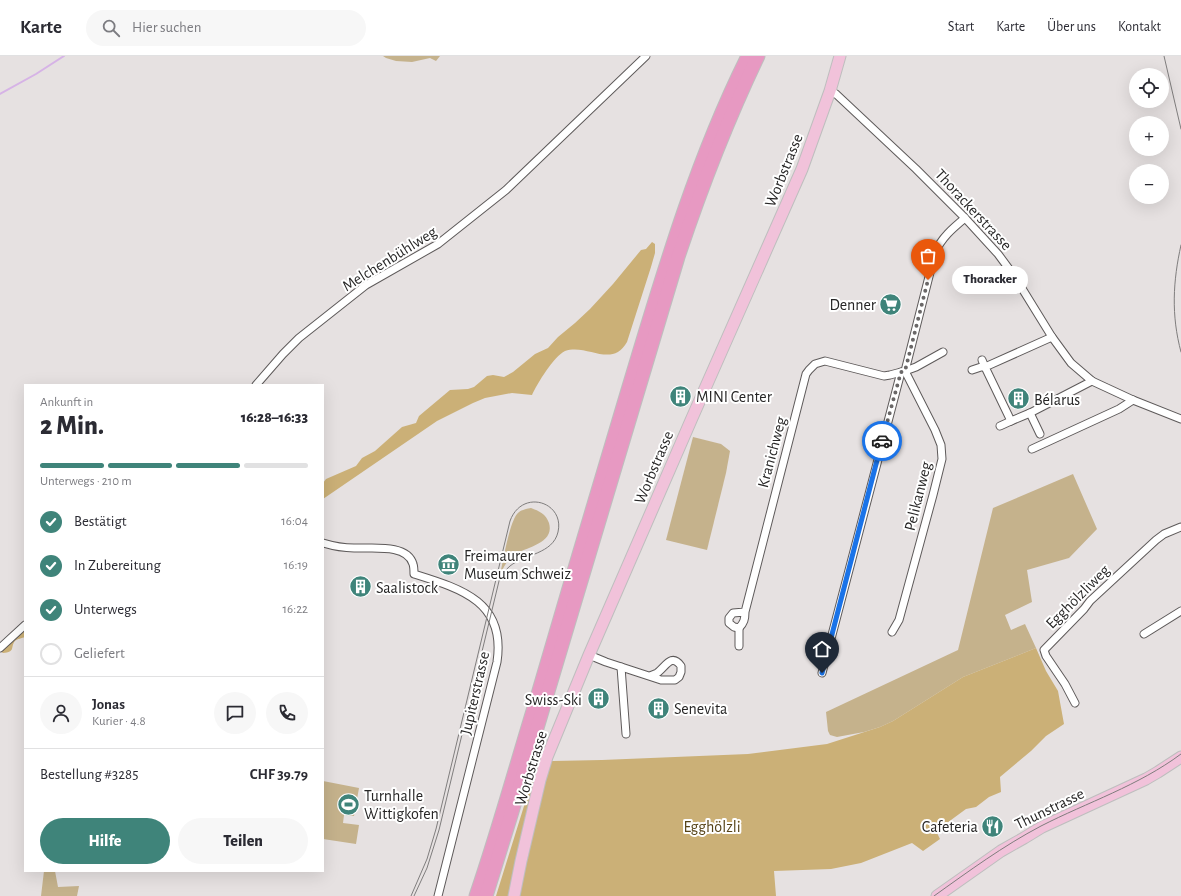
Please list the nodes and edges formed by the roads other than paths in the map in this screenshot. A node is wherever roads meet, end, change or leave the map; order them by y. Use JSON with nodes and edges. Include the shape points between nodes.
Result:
{"nodes":[{"id":1,"x":646,"y":56,"type":"edge"},
{"id":2,"x":748,"y":56,"type":"edge"},
{"id":3,"x":758,"y":56,"type":"edge"},
{"id":4,"x":840,"y":56,"type":"edge"},
{"id":5,"x":830,"y":90,"type":"junction"},
{"id":6,"x":965,"y":218,"type":"junction"},
{"id":7,"x":1052,"y":337,"type":"junction"},
{"id":8,"x":943,"y":352,"type":"dead end"},
{"id":9,"x":984,"y":363,"type":"junction"},
{"id":10,"x":972,"y":370,"type":"dead end"},
{"id":11,"x":903,"y":371,"type":"junction"},
{"id":12,"x":1092,"y":381,"type":"junction"},
{"id":13,"x":257,"y":384,"type":"edge"},
{"id":14,"x":1133,"y":400,"type":"junction"},
{"id":15,"x":1030,"y":413,"type":"junction"},
{"id":16,"x":1181,"y":419,"type":"edge"},
{"id":17,"x":1011,"y":421,"type":"junction"},
{"id":18,"x":1000,"y":426,"type":"dead end"},
{"id":19,"x":1040,"y":434,"type":"dead end"},
{"id":20,"x":1032,"y":450,"type":"dead end"},
{"id":21,"x":1181,"y":526,"type":"edge"},
{"id":22,"x":324,"y":543,"type":"edge"},
{"id":23,"x":1181,"y":611,"type":"edge"},
{"id":24,"x":745,"y":612,"type":"junction"},
{"id":25,"x":24,"y":626,"type":"edge"},
{"id":26,"x":739,"y":628,"type":"junction"},
{"id":27,"x":892,"y":632,"type":"dead end"},
{"id":28,"x":1144,"y":634,"type":"dead end"},
{"id":29,"x":739,"y":646,"type":"dead end"},
{"id":30,"x":0,"y":648,"type":"edge"},
{"id":31,"x":589,"y":655,"type":"junction"},
{"id":32,"x":621,"y":667,"type":"junction"},
{"id":33,"x":822,"y":673,"type":"dead end"},
{"id":34,"x":650,"y":676,"type":"dead end"},
{"id":35,"x":1075,"y":703,"type":"dead end"},
{"id":36,"x":626,"y":734,"type":"dead end"},
{"id":37,"x":1181,"y":757,"type":"edge"},
{"id":38,"x":438,"y":896,"type":"edge"},
{"id":39,"x":476,"y":896,"type":"edge"},
{"id":40,"x":486,"y":896,"type":"edge"},
{"id":41,"x":514,"y":896,"type":"edge"},
{"id":42,"x":937,"y":896,"type":"edge"}],
"edges":[{"from":1,"to":13,"type":"street","name":"Melchenbühlweg","via":[[506,190],[438,244],[366,285],[299,338]]},
{"from":2,"to":39,"type":"highway","via":[[708,146],[669,254]]},
{"from":3,"to":40,"type":"highway","via":[[719,143],[678,257]]},
{"from":4,"to":5,"type":"main road","name":"Worbstrasse"},
{"from":5,"to":6,"type":"street","name":"Thorackerstrasse"},
{"from":5,"to":31,"type":"main road","name":"Worbstrasse","via":[[799,175]]},
{"from":6,"to":7,"type":"street","name":"Thorackerstrasse","via":[[1007,265]]},
{"from":6,"to":11,"type":"street","via":[[946,236],[936,253]]},
{"from":7,"to":9,"type":"street"},
{"from":7,"to":12,"type":"street","name":"Thorackerstrasse","via":[[1071,363]]},
{"from":8,"to":11,"type":"street","name":"Kranichweg"},
{"from":9,"to":10,"type":"street"},
{"from":9,"to":17,"type":"street"},
{"from":11,"to":24,"type":"street","name":"Kranichweg","via":[[884,376],[825,362],[815,364],[809,370]]},
{"from":11,"to":27,"type":"street","name":"Pelikanweg","via":[[935,430],[941,445],[942,459],[899,620]]},
{"from":11,"to":33,"type":"street"},
{"from":12,"to":14,"type":"street","name":"Thorackerstrasse"},
{"from":12,"to":15,"type":"street"},
{"from":14,"to":16,"type":"street","name":"Thorackerstrasse"},
{"from":14,"to":20,"type":"street"},
{"from":15,"to":17,"type":"street"},
{"from":15,"to":19,"type":"street"},
{"from":17,"to":18,"type":"street"},
{"from":21,"to":35,"type":"street","name":"Egghölzliweg","via":[[1164,534],[1150,545],[1090,601],[1044,650]]},
{"from":22,"to":38,"type":"street","name":"Jupiterstrasse","via":[[340,547],[386,548],[400,552],[412,562],[414,574],[453,587],[480,603],[487,610],[496,628],[499,645],[497,662]]},
{"from":23,"to":28,"type":"street"},
{"from":24,"to":26,"type":"street","name":"Kranichweg","via":[[744,624]]},
{"from":24,"to":26,"type":"street","via":[[733,613],[729,618],[730,623]]},
{"from":25,"to":30,"type":"street"},
{"from":26,"to":29,"type":"street"},
{"from":31,"to":32,"type":"street"},
{"from":31,"to":41,"type":"main road","name":"Worbstrasse","via":[[544,764]]},
{"from":32,"to":34,"type":"street"},
{"from":32,"to":36,"type":"street"},
{"from":37,"to":42,"type":"main road","name":"Thunstrasse","via":[[1146,779],[1017,841]]}]}
